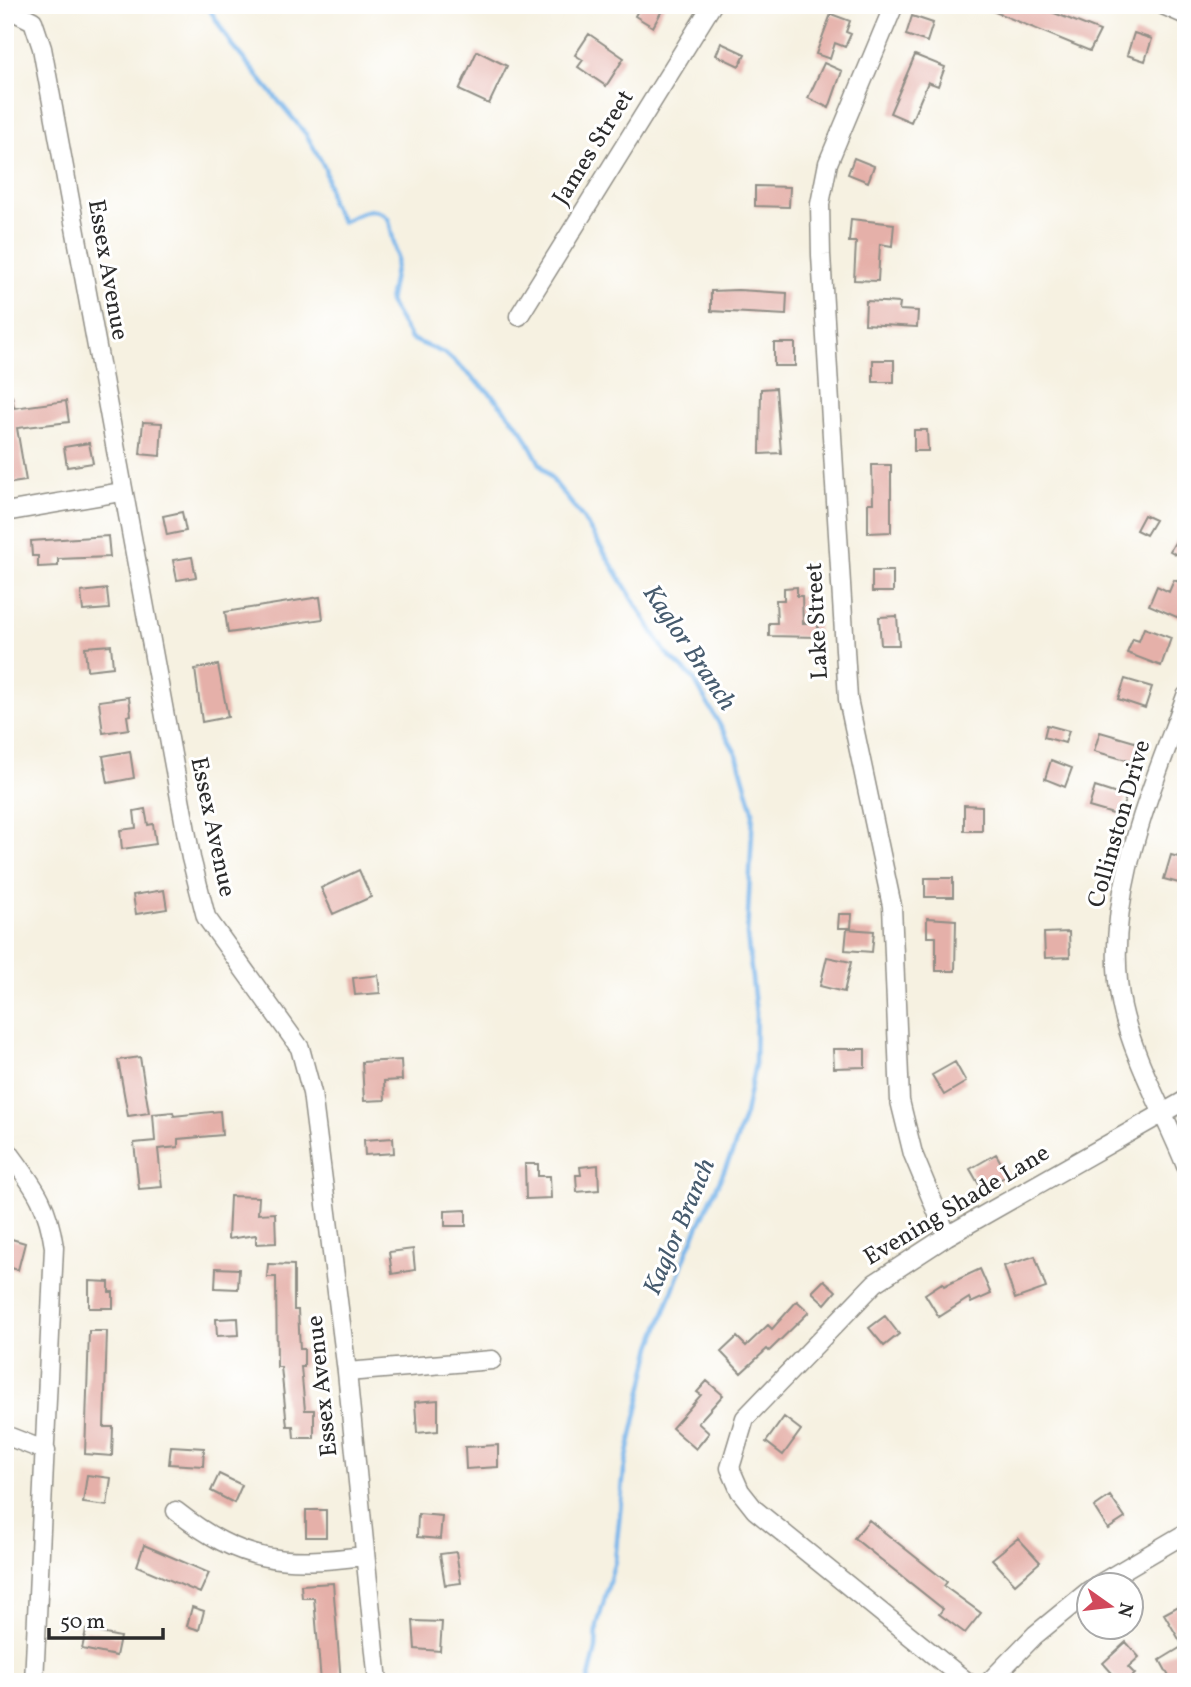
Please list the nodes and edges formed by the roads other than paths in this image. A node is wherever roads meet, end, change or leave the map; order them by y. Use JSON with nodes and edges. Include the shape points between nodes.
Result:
{"nodes":[{"id":1,"x":712,"y":5,"type":"edge"},
{"id":2,"x":894,"y":5,"type":"edge"},
{"id":3,"x":1163,"y":5,"type":"edge"},
{"id":4,"x":10,"y":13,"type":"edge"},
{"id":5,"x":1186,"y":15,"type":"edge"},
{"id":6,"x":519,"y":316,"type":"dead end"},
{"id":7,"x":121,"y":492,"type":"junction"},
{"id":8,"x":5,"y":512,"type":"edge"},
{"id":9,"x":1186,"y":696,"type":"edge"},
{"id":10,"x":1186,"y":1100,"type":"edge"},
{"id":11,"x":1165,"y":1112,"type":"junction"},
{"id":12,"x":5,"y":1147,"type":"edge"},
{"id":13,"x":1186,"y":1166,"type":"edge"},
{"id":14,"x":947,"y":1236,"type":"junction"},
{"id":15,"x":492,"y":1360,"type":"dead end"},
{"id":16,"x":347,"y":1372,"type":"junction"},
{"id":17,"x":5,"y":1434,"type":"edge"},
{"id":18,"x":46,"y":1451,"type":"junction"},
{"id":19,"x":176,"y":1511,"type":"dead end"},
{"id":20,"x":1186,"y":1533,"type":"edge"},
{"id":21,"x":364,"y":1556,"type":"junction"},
{"id":22,"x":1120,"y":1572,"type":"edge"},
{"id":23,"x":1076,"y":1601,"type":"edge"},
{"id":24,"x":34,"y":1682,"type":"edge"},
{"id":25,"x":377,"y":1682,"type":"edge"},
{"id":26,"x":967,"y":1682,"type":"edge"},
{"id":27,"x":989,"y":1682,"type":"edge"}],
"edges":[{"from":1,"to":6,"type":"street","name":"James Street"},
{"from":2,"to":14,"type":"street","name":"Lake Street","via":[[828,163],[820,204],[821,255],[848,699],[892,906],[900,1101],[913,1154]]},
{"from":3,"to":5,"type":"street"},
{"from":4,"to":7,"type":"street","name":"Essex Avenue","via":[[33,22],[42,48]]},
{"from":7,"to":8,"type":"street"},
{"from":7,"to":16,"type":"street","name":"Essex Avenue","via":[[206,917],[300,1048],[312,1093]]},
{"from":9,"to":11,"type":"street","name":"Collinston Drive","via":[[1133,850],[1117,914],[1116,972],[1129,1031]]},
{"from":10,"to":11,"type":"street","name":"Evening Shade Lane"},
{"from":11,"to":13,"type":"street","name":"Collinston Drive"},
{"from":11,"to":14,"type":"street","name":"Evening Shade Lane"},
{"from":12,"to":18,"type":"street","via":[[41,1195],[50,1217],[54,1248]]},
{"from":14,"to":26,"type":"street","name":"Evening Shade Lane","via":[[875,1283],[770,1390],[745,1418],[730,1468],[755,1510]]},
{"from":15,"to":16,"type":"street"},
{"from":16,"to":21,"type":"street","name":"Essex Avenue"},
{"from":17,"to":18,"type":"street"},
{"from":18,"to":24,"type":"street"},
{"from":19,"to":21,"type":"street","via":[[242,1553],[290,1560]]},
{"from":20,"to":22,"type":"street"},
{"from":21,"to":25,"type":"street","name":"Essex Avenue"},
{"from":23,"to":27,"type":"street"}]}
